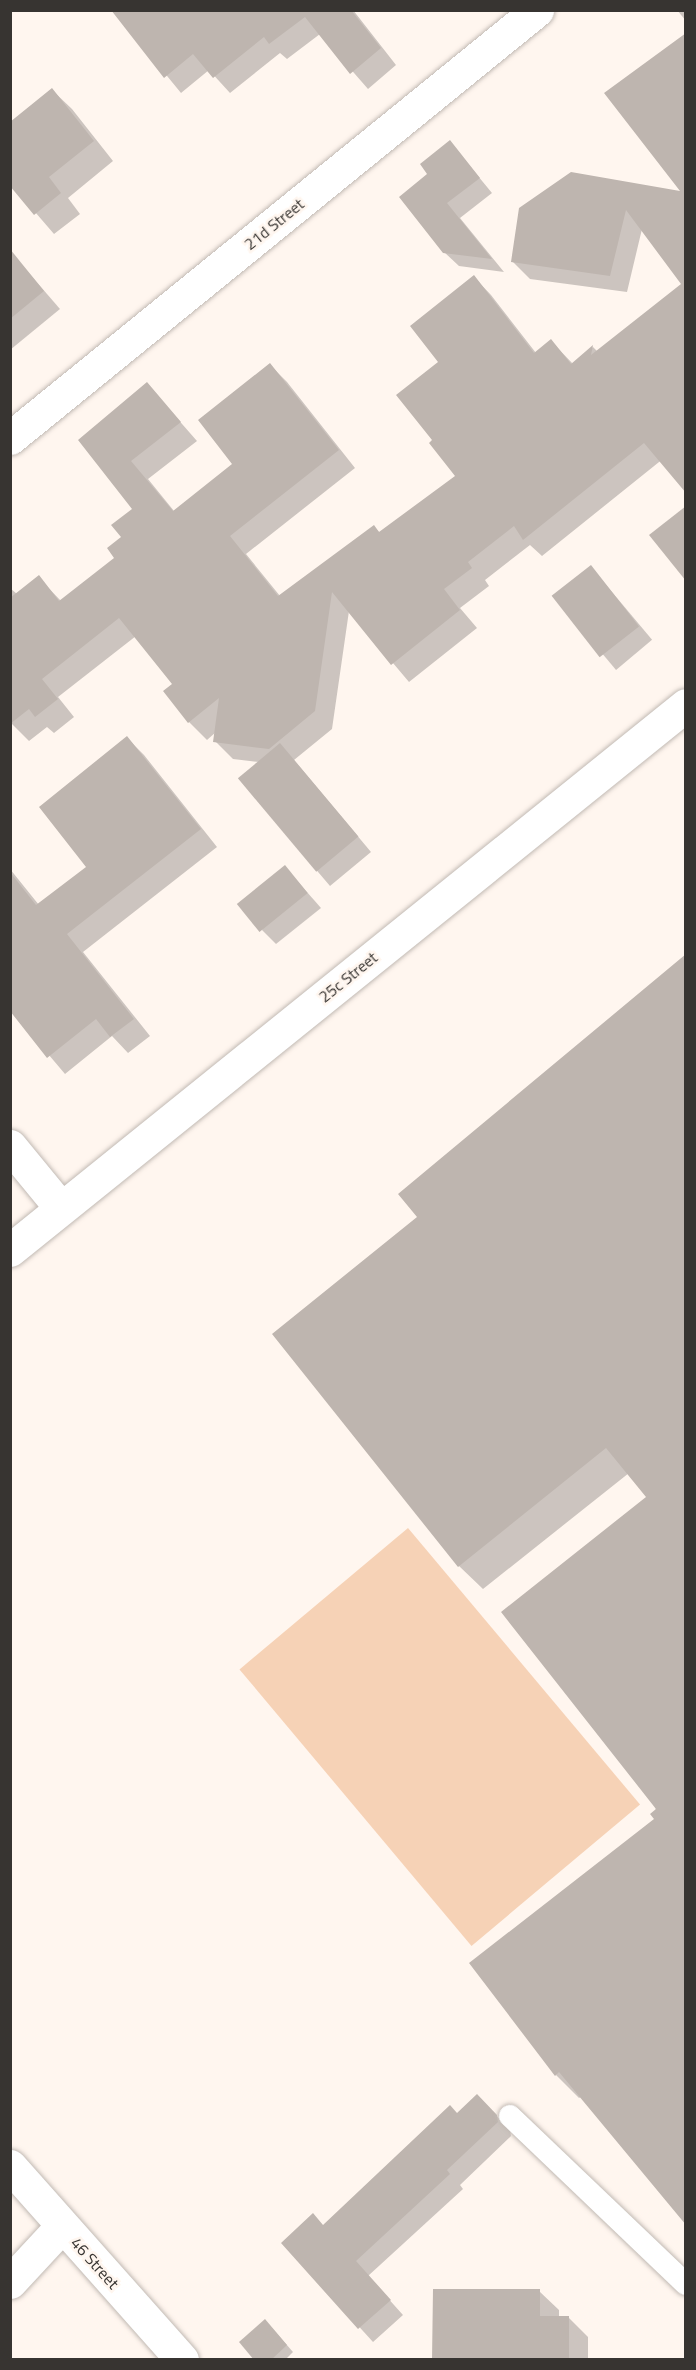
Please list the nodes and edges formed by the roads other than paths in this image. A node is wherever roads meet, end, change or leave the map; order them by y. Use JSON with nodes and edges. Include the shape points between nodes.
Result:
{"nodes":[{"id":1,"x":537,"y":10,"type":"edge"},
{"id":2,"x":10,"y":438,"type":"edge"},
{"id":3,"x":686,"y":705,"type":"edge"},
{"id":4,"x":10,"y":1146,"type":"edge"},
{"id":5,"x":61,"y":1209,"type":"junction"},
{"id":6,"x":10,"y":1250,"type":"edge"},
{"id":7,"x":510,"y":2116,"type":"dead end"},
{"id":8,"x":10,"y":2166,"type":"edge"},
{"id":9,"x":62,"y":2226,"type":"junction"},
{"id":10,"x":10,"y":2282,"type":"edge"},
{"id":11,"x":686,"y":2284,"type":"edge"},
{"id":12,"x":182,"y":2360,"type":"edge"}],
"edges":[{"from":1,"to":2,"type":"street","name":"21d Street"},
{"from":3,"to":5,"type":"street","name":"25c Street"},
{"from":4,"to":5,"type":"street"},
{"from":5,"to":6,"type":"street","name":"25c Street"},
{"from":7,"to":11,"type":"lane"},
{"from":8,"to":9,"type":"street","name":"46 Street"},
{"from":9,"to":10,"type":"street"},
{"from":9,"to":12,"type":"street","name":"46 Street"}]}
